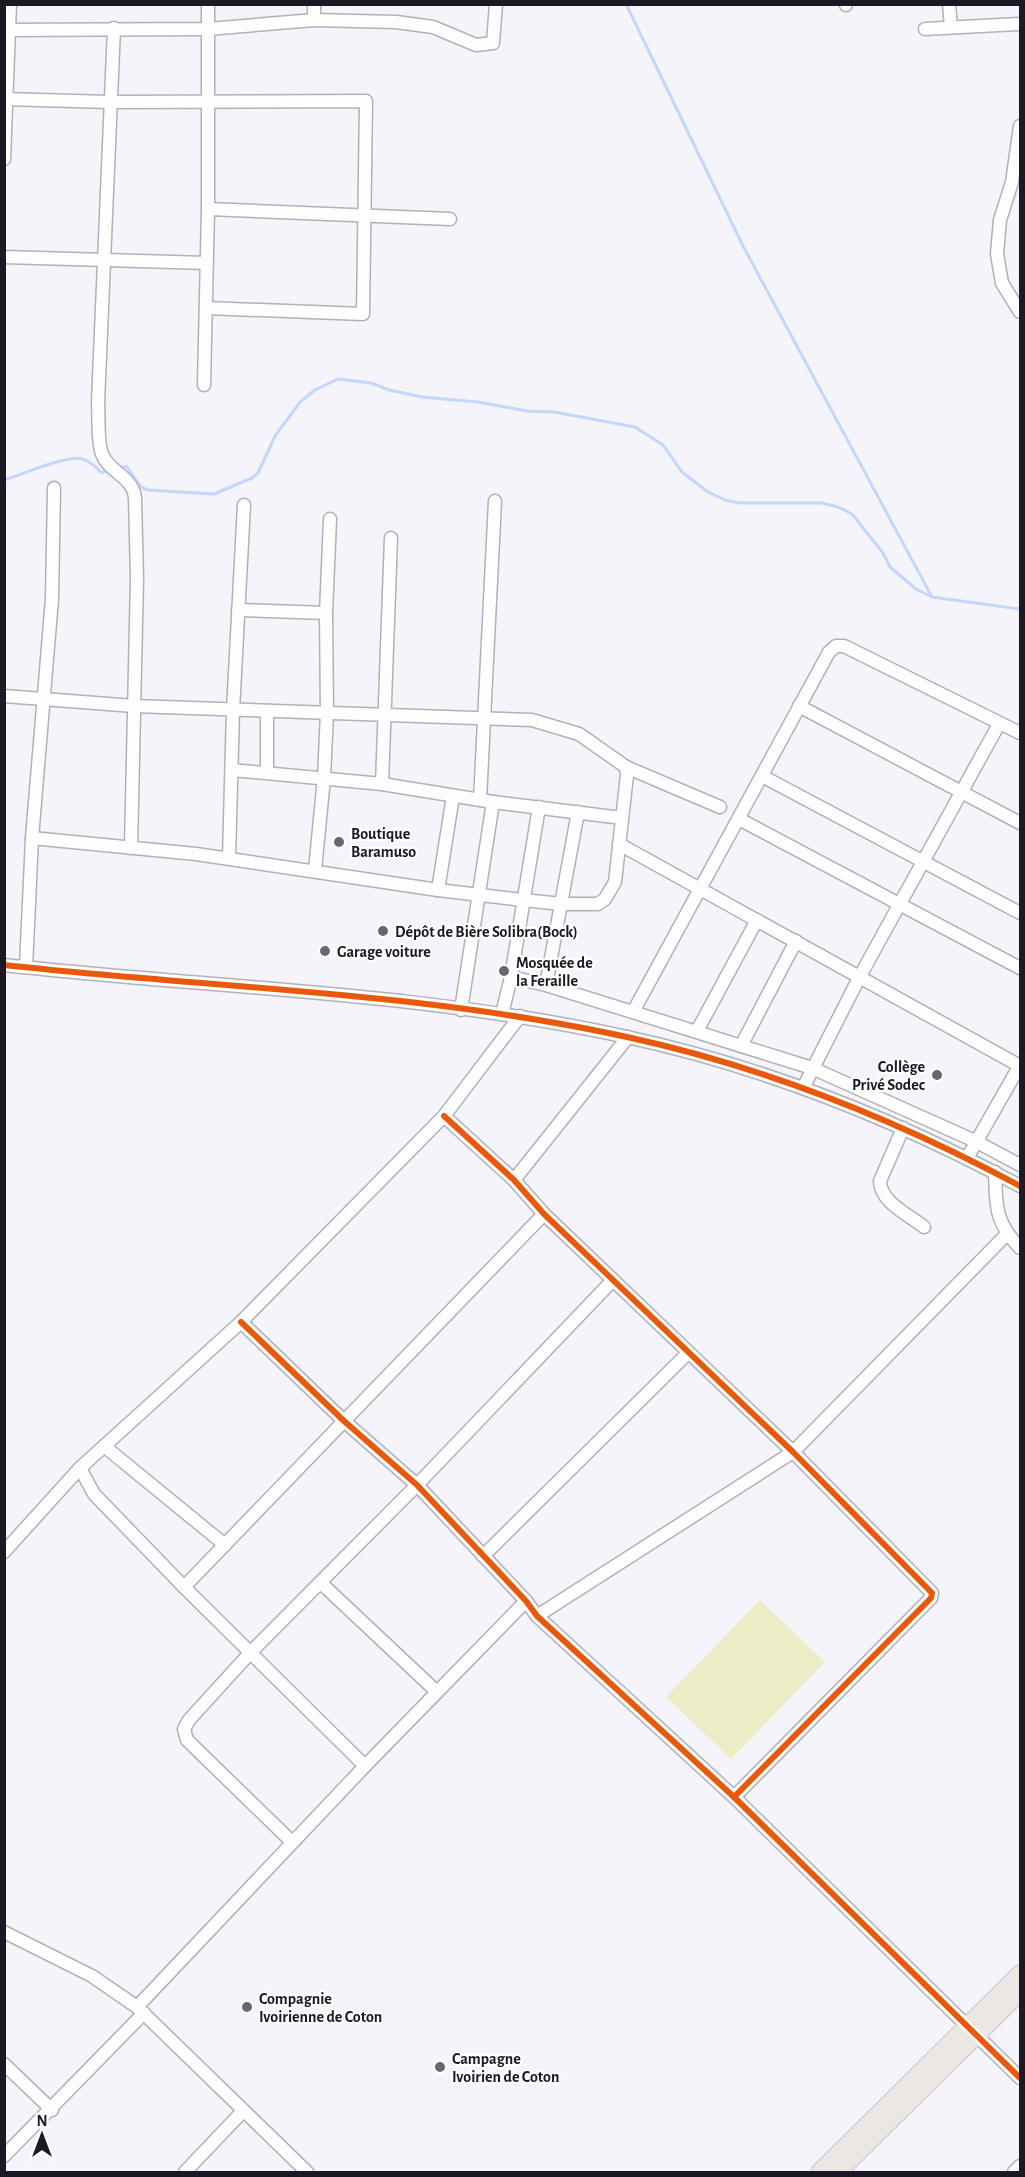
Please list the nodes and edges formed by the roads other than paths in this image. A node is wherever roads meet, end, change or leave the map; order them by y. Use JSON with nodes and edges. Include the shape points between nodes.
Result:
{"nodes":[{"id":1,"x":10,"y":4,"type":"edge"},
{"id":2,"x":208,"y":4,"type":"edge"},
{"id":3,"x":314,"y":4,"type":"edge"},
{"id":4,"x":496,"y":4,"type":"edge"},
{"id":5,"x":949,"y":4,"type":"edge"},
{"id":6,"x":314,"y":20,"type":"junction"},
{"id":7,"x":1020,"y":24,"type":"edge"},
{"id":8,"x":951,"y":27,"type":"junction"},
{"id":9,"x":114,"y":28,"type":"junction"},
{"id":10,"x":208,"y":29,"type":"junction"},
{"id":11,"x":925,"y":29,"type":"dead end"},
{"id":12,"x":8,"y":30,"type":"edge"},
{"id":13,"x":5,"y":99,"type":"edge"},
{"id":14,"x":209,"y":101,"type":"junction"},
{"id":15,"x":109,"y":102,"type":"junction"},
{"id":16,"x":1020,"y":126,"type":"edge"},
{"id":17,"x":4,"y":159,"type":"edge"},
{"id":18,"x":208,"y":209,"type":"junction"},
{"id":19,"x":366,"y":217,"type":"junction"},
{"id":20,"x":450,"y":219,"type":"dead end"},
{"id":21,"x":4,"y":258,"type":"edge"},
{"id":22,"x":104,"y":260,"type":"junction"},
{"id":23,"x":207,"y":263,"type":"junction"},
{"id":24,"x":206,"y":308,"type":"junction"},
{"id":25,"x":1020,"y":312,"type":"edge"},
{"id":26,"x":204,"y":385,"type":"dead end"},
{"id":27,"x":54,"y":488,"type":"dead end"},
{"id":28,"x":495,"y":501,"type":"dead end"},
{"id":29,"x":244,"y":505,"type":"dead end"},
{"id":30,"x":330,"y":519,"type":"dead end"},
{"id":31,"x":391,"y":538,"type":"dead end"},
{"id":32,"x":238,"y":610,"type":"junction"},
{"id":33,"x":326,"y":613,"type":"junction"},
{"id":34,"x":4,"y":696,"type":"edge"},
{"id":35,"x":42,"y":699,"type":"junction"},
{"id":36,"x":134,"y":706,"type":"junction"},
{"id":37,"x":800,"y":706,"type":"junction"},
{"id":38,"x":233,"y":710,"type":"junction"},
{"id":39,"x":267,"y":711,"type":"junction"},
{"id":40,"x":327,"y":713,"type":"junction"},
{"id":41,"x":386,"y":714,"type":"junction"},
{"id":42,"x":483,"y":717,"type":"junction"},
{"id":43,"x":999,"y":724,"type":"junction"},
{"id":44,"x":1020,"y":733,"type":"edge"},
{"id":45,"x":626,"y":767,"type":"junction"},
{"id":46,"x":232,"y":770,"type":"junction"},
{"id":47,"x":267,"y":772,"type":"junction"},
{"id":48,"x":762,"y":776,"type":"junction"},
{"id":49,"x":324,"y":778,"type":"junction"},
{"id":50,"x":382,"y":784,"type":"junction"},
{"id":51,"x":961,"y":791,"type":"junction"},
{"id":52,"x":453,"y":796,"type":"junction"},
{"id":53,"x":480,"y":800,"type":"junction"},
{"id":54,"x":493,"y":802,"type":"junction"},
{"id":55,"x":539,"y":807,"type":"junction"},
{"id":56,"x":720,"y":807,"type":"dead end"},
{"id":57,"x":578,"y":812,"type":"junction"},
{"id":58,"x":622,"y":818,"type":"junction"},
{"id":59,"x":739,"y":819,"type":"junction"},
{"id":60,"x":1020,"y":823,"type":"edge"},
{"id":61,"x":32,"y":838,"type":"junction"},
{"id":62,"x":619,"y":843,"type":"junction"},
{"id":63,"x":131,"y":848,"type":"junction"},
{"id":64,"x":229,"y":858,"type":"junction"},
{"id":65,"x":923,"y":862,"type":"junction"},
{"id":66,"x":315,"y":870,"type":"junction"},
{"id":67,"x":438,"y":890,"type":"junction"},
{"id":68,"x":701,"y":890,"type":"junction"},
{"id":69,"x":480,"y":895,"type":"junction"},
{"id":70,"x":523,"y":900,"type":"junction"},
{"id":71,"x":562,"y":904,"type":"junction"},
{"id":72,"x":901,"y":904,"type":"junction"},
{"id":73,"x":1020,"y":913,"type":"edge"},
{"id":74,"x":757,"y":920,"type":"junction"},
{"id":75,"x":796,"y":941,"type":"junction"},
{"id":76,"x":4,"y":965,"type":"edge"},
{"id":77,"x":26,"y":967,"type":"junction"},
{"id":78,"x":1020,"y":968,"type":"edge"},
{"id":79,"x":860,"y":976,"type":"junction"},
{"id":80,"x":512,"y":977,"type":"junction"},
{"id":81,"x":546,"y":985,"type":"junction"},
{"id":82,"x":461,"y":1010,"type":"junction"},
{"id":83,"x":633,"y":1012,"type":"junction"},
{"id":84,"x":502,"y":1014,"type":"junction"},
{"id":85,"x":520,"y":1016,"type":"junction"},
{"id":86,"x":697,"y":1031,"type":"junction"},
{"id":87,"x":628,"y":1037,"type":"junction"},
{"id":88,"x":741,"y":1046,"type":"junction"},
{"id":89,"x":1020,"y":1065,"type":"edge"},
{"id":90,"x":812,"y":1068,"type":"junction"},
{"id":91,"x":803,"y":1088,"type":"junction"},
{"id":92,"x":444,"y":1116,"type":"junction"},
{"id":93,"x":903,"y":1128,"type":"junction"},
{"id":94,"x":975,"y":1141,"type":"junction"},
{"id":95,"x":967,"y":1158,"type":"junction"},
{"id":96,"x":1020,"y":1165,"type":"edge"},
{"id":97,"x":994,"y":1172,"type":"junction"},
{"id":98,"x":514,"y":1180,"type":"junction"},
{"id":99,"x":1020,"y":1186,"type":"edge"},
{"id":100,"x":544,"y":1214,"type":"junction"},
{"id":101,"x":924,"y":1227,"type":"dead end"},
{"id":102,"x":1007,"y":1234,"type":"junction"},
{"id":103,"x":1020,"y":1248,"type":"edge"},
{"id":104,"x":613,"y":1280,"type":"junction"},
{"id":105,"x":241,"y":1322,"type":"junction"},
{"id":106,"x":688,"y":1353,"type":"junction"},
{"id":107,"x":344,"y":1421,"type":"junction"},
{"id":108,"x":104,"y":1446,"type":"junction"},
{"id":109,"x":792,"y":1452,"type":"junction"},
{"id":110,"x":80,"y":1468,"type":"junction"},
{"id":111,"x":417,"y":1485,"type":"junction"},
{"id":112,"x":225,"y":1545,"type":"junction"},
{"id":113,"x":4,"y":1552,"type":"edge"},
{"id":114,"x":483,"y":1556,"type":"junction"},
{"id":115,"x":321,"y":1583,"type":"junction"},
{"id":116,"x":184,"y":1587,"type":"junction"},
{"id":117,"x":526,"y":1601,"type":"junction"},
{"id":118,"x":537,"y":1616,"type":"junction"},
{"id":119,"x":250,"y":1653,"type":"junction"},
{"id":120,"x":437,"y":1692,"type":"junction"},
{"id":121,"x":365,"y":1766,"type":"junction"},
{"id":122,"x":734,"y":1797,"type":"junction"},
{"id":123,"x":292,"y":1842,"type":"junction"},
{"id":124,"x":4,"y":1932,"type":"edge"},
{"id":125,"x":1020,"y":1973,"type":"edge"},
{"id":126,"x":1020,"y":1993,"type":"edge"},
{"id":127,"x":141,"y":2010,"type":"junction"},
{"id":128,"x":972,"y":2031,"type":"junction"},
{"id":129,"x":4,"y":2064,"type":"edge"},
{"id":130,"x":1020,"y":2078,"type":"edge"},
{"id":131,"x":52,"y":2110,"type":"junction"},
{"id":132,"x":243,"y":2111,"type":"junction"},
{"id":133,"x":4,"y":2156,"type":"edge"},
{"id":134,"x":1020,"y":2166,"type":"edge"},
{"id":135,"x":184,"y":2172,"type":"edge"},
{"id":136,"x":308,"y":2172,"type":"edge"},
{"id":137,"x":819,"y":2172,"type":"edge"},
{"id":138,"x":839,"y":2172,"type":"edge"},
{"id":139,"x":1014,"y":2172,"type":"edge"}],
"edges":[{"from":1,"to":12,"type":"street"},
{"from":2,"to":10,"type":"street"},
{"from":3,"to":6,"type":"street"},
{"from":4,"to":6,"type":"street","via":[[493,43],[476,45],[433,27]]},
{"from":5,"to":8,"type":"street"},
{"from":6,"to":10,"type":"street"},
{"from":7,"to":8,"type":"street"},
{"from":8,"to":11,"type":"street"},
{"from":9,"to":10,"type":"street"},
{"from":9,"to":12,"type":"street"},
{"from":9,"to":15,"type":"street"},
{"from":10,"to":14,"type":"street"},
{"from":12,"to":13,"type":"street"},
{"from":13,"to":15,"type":"street"},
{"from":13,"to":17,"type":"street"},
{"from":14,"to":15,"type":"street"},
{"from":14,"to":18,"type":"street"},
{"from":14,"to":19,"type":"street","via":[[366,101]]},
{"from":15,"to":22,"type":"street"},
{"from":16,"to":25,"type":"street","via":[[1012,182],[1000,220],[997,254],[1002,283]]},
{"from":18,"to":19,"type":"street"},
{"from":18,"to":23,"type":"street"},
{"from":19,"to":20,"type":"street"},
{"from":19,"to":24,"type":"street","via":[[363,314]]},
{"from":21,"to":22,"type":"street"},
{"from":22,"to":23,"type":"street"},
{"from":22,"to":36,"type":"street","via":[[98,402],[101,452],[108,466],[130,482],[134,490]]},
{"from":23,"to":24,"type":"street"},
{"from":24,"to":26,"type":"street"},
{"from":27,"to":35,"type":"street","via":[[52,599]]},
{"from":28,"to":42,"type":"street"},
{"from":29,"to":32,"type":"street"},
{"from":30,"to":33,"type":"street"},
{"from":31,"to":41,"type":"street"},
{"from":32,"to":33,"type":"street"},
{"from":32,"to":38,"type":"street"},
{"from":33,"to":40,"type":"street"},
{"from":34,"to":35,"type":"street"},
{"from":35,"to":36,"type":"street"},
{"from":35,"to":61,"type":"street"},
{"from":36,"to":38,"type":"street"},
{"from":36,"to":63,"type":"street"},
{"from":37,"to":43,"type":"street","via":[[829,652],[844,646]]},
{"from":37,"to":48,"type":"street"},
{"from":37,"to":51,"type":"street"},
{"from":38,"to":39,"type":"street"},
{"from":38,"to":46,"type":"street"},
{"from":39,"to":40,"type":"street"},
{"from":39,"to":47,"type":"street"},
{"from":40,"to":41,"type":"street"},
{"from":40,"to":49,"type":"street"},
{"from":41,"to":42,"type":"street"},
{"from":41,"to":50,"type":"street"},
{"from":42,"to":45,"type":"street","via":[[532,720],[579,734]]},
{"from":42,"to":53,"type":"street"},
{"from":43,"to":44,"type":"street"},
{"from":43,"to":51,"type":"street"},
{"from":45,"to":56,"type":"street"},
{"from":45,"to":58,"type":"street"},
{"from":46,"to":47,"type":"street"},
{"from":46,"to":64,"type":"street"},
{"from":47,"to":49,"type":"street"},
{"from":48,"to":59,"type":"street"},
{"from":48,"to":65,"type":"street"},
{"from":49,"to":50,"type":"street"},
{"from":49,"to":66,"type":"street"},
{"from":50,"to":52,"type":"street"},
{"from":51,"to":60,"type":"street"},
{"from":51,"to":65,"type":"street"},
{"from":52,"to":53,"type":"street"},
{"from":52,"to":67,"type":"street"},
{"from":53,"to":54,"type":"street"},
{"from":54,"to":55,"type":"street"},
{"from":54,"to":69,"type":"street"},
{"from":55,"to":57,"type":"street"},
{"from":55,"to":70,"type":"street"},
{"from":57,"to":58,"type":"street"},
{"from":57,"to":71,"type":"street"},
{"from":58,"to":62,"type":"street"},
{"from":59,"to":68,"type":"street"},
{"from":59,"to":72,"type":"street"},
{"from":61,"to":63,"type":"street"},
{"from":61,"to":77,"type":"street"},
{"from":62,"to":68,"type":"street"},
{"from":62,"to":71,"type":"street","via":[[615,882],[605,899],[598,904]]},
{"from":63,"to":64,"type":"street"},
{"from":64,"to":66,"type":"street"},
{"from":65,"to":72,"type":"street"},
{"from":65,"to":73,"type":"street"},
{"from":66,"to":67,"type":"street"},
{"from":67,"to":69,"type":"street"},
{"from":68,"to":74,"type":"street"},
{"from":68,"to":83,"type":"street"},
{"from":69,"to":70,"type":"street"},
{"from":69,"to":82,"type":"street"},
{"from":70,"to":71,"type":"street"},
{"from":70,"to":80,"type":"street"},
{"from":71,"to":81,"type":"street"},
{"from":72,"to":78,"type":"street"},
{"from":72,"to":79,"type":"street"},
{"from":74,"to":75,"type":"street"},
{"from":74,"to":86,"type":"street"},
{"from":75,"to":79,"type":"street"},
{"from":75,"to":88,"type":"street"},
{"from":76,"to":77,"type":"street"},
{"from":77,"to":82,"type":"street"},
{"from":79,"to":89,"type":"street"},
{"from":79,"to":90,"type":"street"},
{"from":80,"to":81,"type":"street"},
{"from":80,"to":84,"type":"street"},
{"from":81,"to":83,"type":"street"},
{"from":82,"to":84,"type":"street"},
{"from":83,"to":86,"type":"street"},
{"from":84,"to":85,"type":"street"},
{"from":85,"to":87,"type":"street"},
{"from":85,"to":92,"type":"street"},
{"from":86,"to":88,"type":"street"},
{"from":87,"to":91,"type":"street","via":[[730,1063]]},
{"from":87,"to":98,"type":"street"},
{"from":88,"to":90,"type":"street"},
{"from":89,"to":94,"type":"street"},
{"from":90,"to":91,"type":"street"},
{"from":90,"to":94,"type":"street"},
{"from":91,"to":93,"type":"street"},
{"from":92,"to":98,"type":"street"},
{"from":92,"to":105,"type":"street"},
{"from":93,"to":95,"type":"street"},
{"from":93,"to":101,"type":"street","via":[[879,1181],[880,1190]]},
{"from":94,"to":95,"type":"street"},
{"from":94,"to":96,"type":"street"},
{"from":95,"to":97,"type":"street"},
{"from":97,"to":99,"type":"street"},
{"from":97,"to":102,"type":"street","via":[[999,1219]]},
{"from":98,"to":100,"type":"street"},
{"from":100,"to":104,"type":"street"},
{"from":100,"to":107,"type":"street"},
{"from":102,"to":103,"type":"street"},
{"from":102,"to":109,"type":"street"},
{"from":104,"to":106,"type":"street"},
{"from":104,"to":111,"type":"street"},
{"from":105,"to":107,"type":"street"},
{"from":105,"to":108,"type":"street"},
{"from":106,"to":109,"type":"street"},
{"from":106,"to":114,"type":"street"},
{"from":107,"to":111,"type":"street"},
{"from":107,"to":112,"type":"street"},
{"from":108,"to":110,"type":"street"},
{"from":108,"to":112,"type":"street"},
{"from":109,"to":118,"type":"street"},
{"from":109,"to":122,"type":"street","via":[[932,1593]]},
{"from":110,"to":113,"type":"street"},
{"from":110,"to":116,"type":"street","via":[[94,1494]]},
{"from":111,"to":114,"type":"street"},
{"from":111,"to":115,"type":"street"},
{"from":112,"to":116,"type":"street"},
{"from":114,"to":117,"type":"street"},
{"from":115,"to":119,"type":"street"},
{"from":115,"to":120,"type":"street"},
{"from":116,"to":119,"type":"street"},
{"from":117,"to":118,"type":"street"},
{"from":117,"to":120,"type":"street"},
{"from":118,"to":122,"type":"street"},
{"from":119,"to":121,"type":"street"},
{"from":119,"to":123,"type":"street","via":[[184,1729],[187,1740]]},
{"from":120,"to":121,"type":"street"},
{"from":121,"to":123,"type":"street"},
{"from":122,"to":128,"type":"street"},
{"from":123,"to":127,"type":"street"},
{"from":124,"to":127,"type":"street","via":[[92,1976]]},
{"from":125,"to":128,"type":"main road"},
{"from":126,"to":128,"type":"main road"},
{"from":127,"to":131,"type":"street"},
{"from":127,"to":132,"type":"street"},
{"from":128,"to":130,"type":"street"},
{"from":128,"to":137,"type":"main road"},
{"from":128,"to":138,"type":"main road"},
{"from":129,"to":131,"type":"street"},
{"from":131,"to":133,"type":"street"},
{"from":132,"to":135,"type":"street"},
{"from":132,"to":136,"type":"street"},
{"from":134,"to":139,"type":"street"}]}
